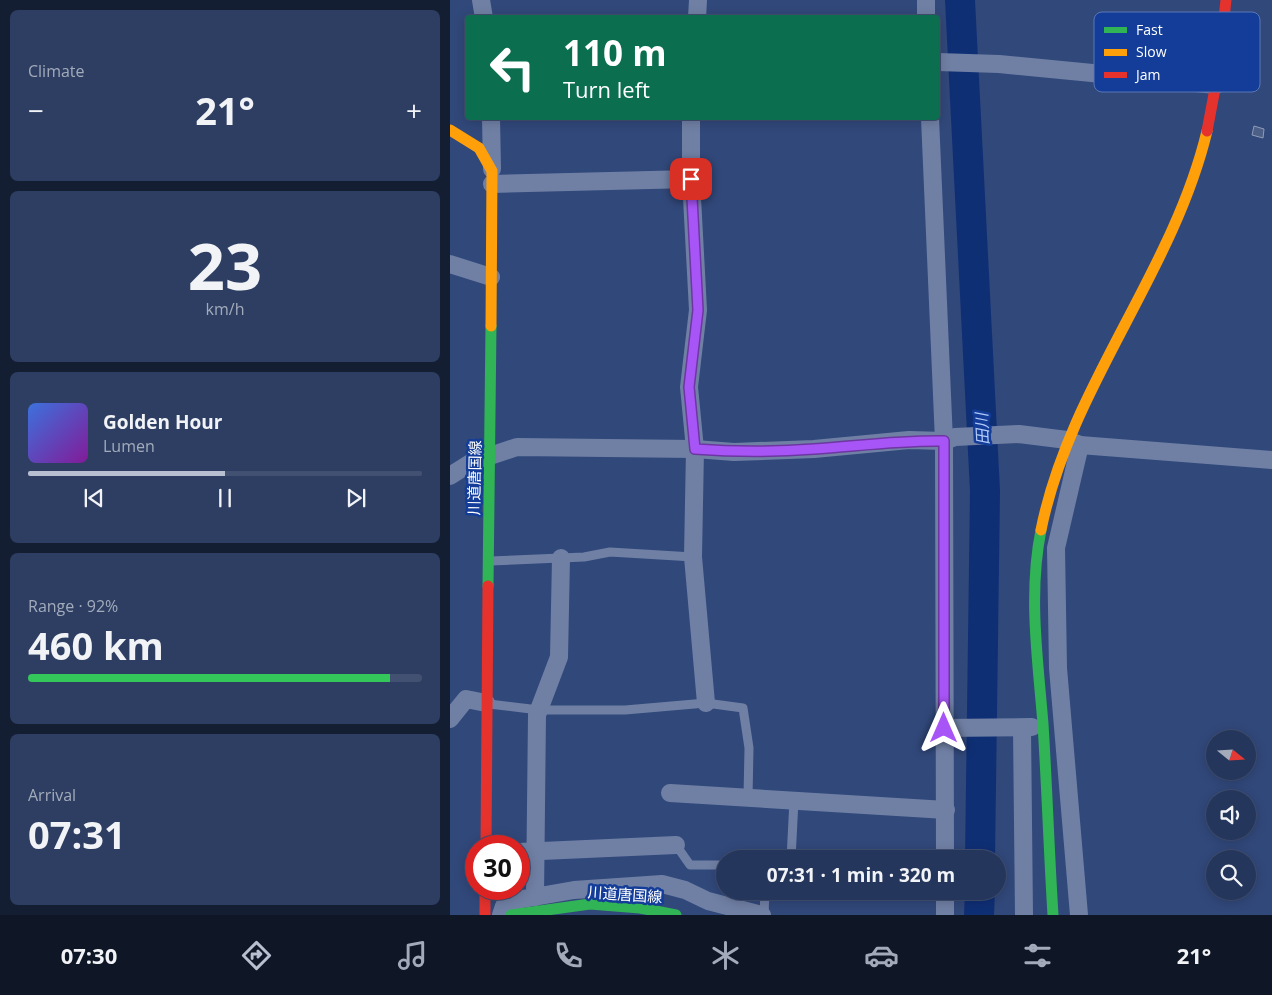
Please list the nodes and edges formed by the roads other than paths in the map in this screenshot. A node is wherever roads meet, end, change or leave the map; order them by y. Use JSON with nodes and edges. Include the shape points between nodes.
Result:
{"nodes":[{"id":1,"x":481,"y":0,"type":"edge"},
{"id":2,"x":698,"y":0,"type":"edge"},
{"id":3,"x":926,"y":0,"type":"edge"},
{"id":4,"x":484,"y":15,"type":"edge"},
{"id":5,"x":697,"y":15,"type":"edge"},
{"id":6,"x":926,"y":15,"type":"edge"},
{"id":7,"x":940,"y":62,"type":"edge"},
{"id":8,"x":1094,"y":73,"type":"edge"},
{"id":9,"x":1214,"y":92,"type":"edge"},
{"id":10,"x":491,"y":120,"type":"edge"},
{"id":11,"x":691,"y":120,"type":"edge"},
{"id":12,"x":930,"y":120,"type":"edge"},
{"id":13,"x":450,"y":130,"type":"edge"},
{"id":14,"x":492,"y":178,"type":"junction"},
{"id":15,"x":691,"y":179,"type":"junction"},
{"id":16,"x":450,"y":264,"type":"edge"},
{"id":17,"x":491,"y":277,"type":"junction"},
{"id":18,"x":949,"y":439,"type":"junction"},
{"id":19,"x":1074,"y":442,"type":"junction"},
{"id":20,"x":695,"y":449,"type":"junction"},
{"id":21,"x":490,"y":456,"type":"junction"},
{"id":22,"x":1272,"y":460,"type":"edge"},
{"id":23,"x":450,"y":476,"type":"edge"},
{"id":24,"x":693,"y":557,"type":"junction"},
{"id":25,"x":561,"y":558,"type":"junction"},
{"id":26,"x":488,"y":561,"type":"junction"},
{"id":27,"x":486,"y":703,"type":"junction"},
{"id":28,"x":706,"y":703,"type":"junction"},
{"id":29,"x":539,"y":710,"type":"junction"},
{"id":30,"x":450,"y":719,"type":"edge"},
{"id":31,"x":1062,"y":722,"type":"junction"},
{"id":32,"x":1043,"y":725,"type":"junction"},
{"id":33,"x":949,"y":728,"type":"junction"},
{"id":34,"x":1020,"y":728,"type":"junction"},
{"id":35,"x":670,"y":793,"type":"dead end"},
{"id":36,"x":748,"y":797,"type":"junction"},
{"id":37,"x":794,"y":800,"type":"junction"},
{"id":38,"x":946,"y":810,"type":"junction"},
{"id":39,"x":486,"y":835,"type":"edge"},
{"id":40,"x":676,"y":845,"type":"joint"},
{"id":41,"x":791,"y":850,"type":"edge"},
{"id":42,"x":946,"y":850,"type":"edge"},
{"id":43,"x":530,"y":852,"type":"edge"},
{"id":44,"x":537,"y":852,"type":"junction"},
{"id":45,"x":716,"y":865,"type":"edge"},
{"id":46,"x":535,"y":897,"type":"junction"},
{"id":47,"x":485,"y":900,"type":"edge"},
{"id":48,"x":764,"y":900,"type":"edge"},
{"id":49,"x":946,"y":900,"type":"edge"},
{"id":50,"x":485,"y":915,"type":"edge"},
{"id":51,"x":501,"y":915,"type":"edge"},
{"id":52,"x":511,"y":915,"type":"edge"},
{"id":53,"x":676,"y":915,"type":"edge"},
{"id":54,"x":763,"y":915,"type":"edge"},
{"id":55,"x":946,"y":915,"type":"edge"},
{"id":56,"x":1024,"y":915,"type":"edge"},
{"id":57,"x":1053,"y":915,"type":"edge"},
{"id":58,"x":1079,"y":915,"type":"edge"}],
"edges":[{"from":1,"to":4,"type":"street"},
{"from":2,"to":5,"type":"street"},
{"from":3,"to":6,"type":"street"},
{"from":7,"to":8,"type":"street"},
{"from":9,"to":19,"type":"street","via":[[1199,160],[1173,229],[1082,406]]},
{"from":10,"to":14,"type":"street"},
{"from":11,"to":15,"type":"street"},
{"from":12,"to":18,"type":"street"},
{"from":13,"to":14,"type":"street","via":[[479,148]]},
{"from":14,"to":15,"type":"street"},
{"from":14,"to":17,"type":"street","name":"川道唐国線"},
{"from":15,"to":20,"type":"street","via":[[698,310],[689,387]]},
{"from":16,"to":17,"type":"street"},
{"from":17,"to":21,"type":"street","name":"川道唐国線"},
{"from":18,"to":19,"type":"street","via":[[1019,434]]},
{"from":18,"to":20,"type":"street","via":[[814,449],[734,452]]},
{"from":18,"to":33,"type":"street"},
{"from":19,"to":22,"type":"street"},
{"from":19,"to":31,"type":"street","via":[[1056,548]]},
{"from":19,"to":32,"type":"street","via":[[1043,521],[1034,568]]},
{"from":20,"to":21,"type":"street","via":[[518,446]]},
{"from":20,"to":24,"type":"street"},
{"from":21,"to":23,"type":"street","via":[[472,462]]},
{"from":21,"to":26,"type":"street","name":"川道唐国線"},
{"from":24,"to":25,"type":"lane","via":[[610,552],[584,558]]},
{"from":24,"to":28,"type":"street"},
{"from":25,"to":26,"type":"lane"},
{"from":25,"to":29,"type":"street","via":[[559,657]]},
{"from":26,"to":27,"type":"street","name":"川道唐国線"},
{"from":27,"to":29,"type":"lane"},
{"from":27,"to":30,"type":"street","via":[[466,699]]},
{"from":27,"to":39,"type":"street","name":"川道唐国線"},
{"from":28,"to":29,"type":"lane","via":[[625,710]]},
{"from":28,"to":36,"type":"lane","via":[[743,708],[749,748]]},
{"from":29,"to":44,"type":"street"},
{"from":31,"to":32,"type":"street"},
{"from":31,"to":58,"type":"street"},
{"from":32,"to":34,"type":"street"},
{"from":32,"to":57,"type":"street"},
{"from":33,"to":34,"type":"street"},
{"from":33,"to":38,"type":"street"},
{"from":34,"to":56,"type":"street"},
{"from":35,"to":36,"type":"street"},
{"from":36,"to":37,"type":"street"},
{"from":37,"to":38,"type":"street"},
{"from":37,"to":41,"type":"lane"},
{"from":38,"to":42,"type":"street"},
{"from":40,"to":44,"type":"street"},
{"from":40,"to":45,"type":"lane","via":[[690,865]]},
{"from":43,"to":44,"type":"street"},
{"from":44,"to":46,"type":"street"},
{"from":46,"to":51,"type":"street","via":[[504,906]]},
{"from":46,"to":54,"type":"street","via":[[574,890],[662,884],[708,901]]},
{"from":47,"to":50,"type":"street"},
{"from":48,"to":54,"type":"lane"},
{"from":49,"to":55,"type":"street"},
{"from":52,"to":53,"type":"street","name":"川道唐国線","via":[[590,904]]}]}
